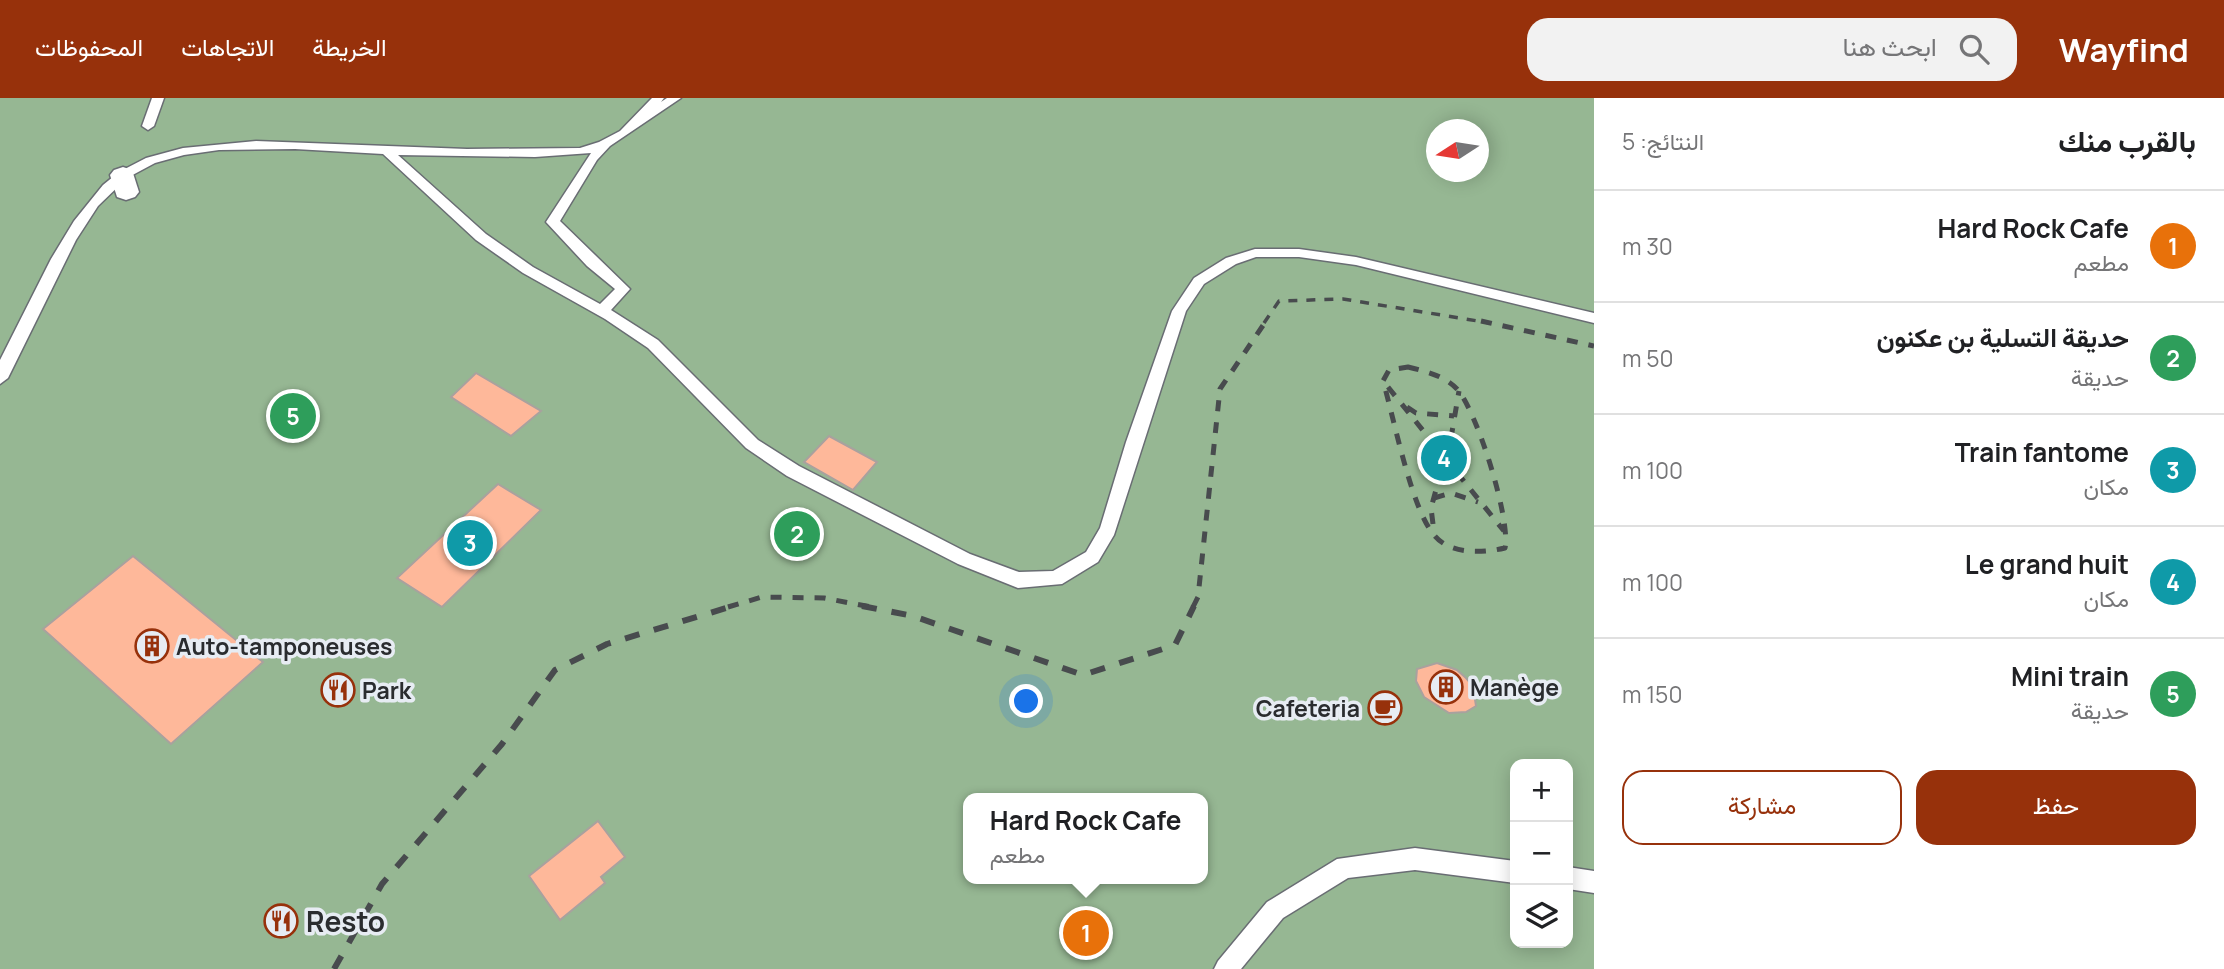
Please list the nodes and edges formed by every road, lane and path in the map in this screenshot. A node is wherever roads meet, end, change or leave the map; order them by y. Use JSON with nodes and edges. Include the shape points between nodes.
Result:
{"nodes":[{"id":1,"x":158,"y":98,"type":"edge"},
{"id":2,"x":657,"y":98,"type":"edge"},
{"id":3,"x":675,"y":98,"type":"edge"},
{"id":4,"x":646,"y":116,"type":"junction"},
{"id":5,"x":148,"y":126,"type":"dead end"},
{"id":6,"x":605,"y":147,"type":"junction"},
{"id":7,"x":386,"y":150,"type":"junction"},
{"id":8,"x":602,"y":311,"type":"junction"},
{"id":9,"x":1594,"y":318,"type":"edge"},
{"id":10,"x":0,"y":378,"type":"edge"},
{"id":11,"x":1510,"y":871,"type":"edge"},
{"id":12,"x":1573,"y":879,"type":"edge"},
{"id":13,"x":1594,"y":881,"type":"edge"},
{"id":14,"x":1226,"y":969,"type":"edge"}],
"edges":[{"from":1,"to":5,"type":"lane"},
{"from":2,"to":4,"type":"lane"},
{"from":3,"to":4,"type":"lane"},
{"from":4,"to":6,"type":"lane"},
{"from":6,"to":7,"type":"lane","via":[[546,154]]},
{"from":6,"to":8,"type":"lane","via":[[592,158],[553,222],[623,289]]},
{"from":7,"to":8,"type":"lane","via":[[481,237],[528,271]]},
{"from":7,"to":10,"type":"lane","via":[[246,145],[154,159],[99,196],[83,217]]},
{"from":8,"to":9,"type":"lane","via":[[653,344],[752,444],[793,471],[964,559],[1018,580],[1056,579],[1092,557],[1108,530],[1178,311],[1199,281],[1231,261],[1255,253],[1299,253],[1356,261]]},
{"from":11,"to":14,"type":"lane","via":[[1415,859],[1345,867],[1275,910]]},
{"from":12,"to":13,"type":"lane"}]}
